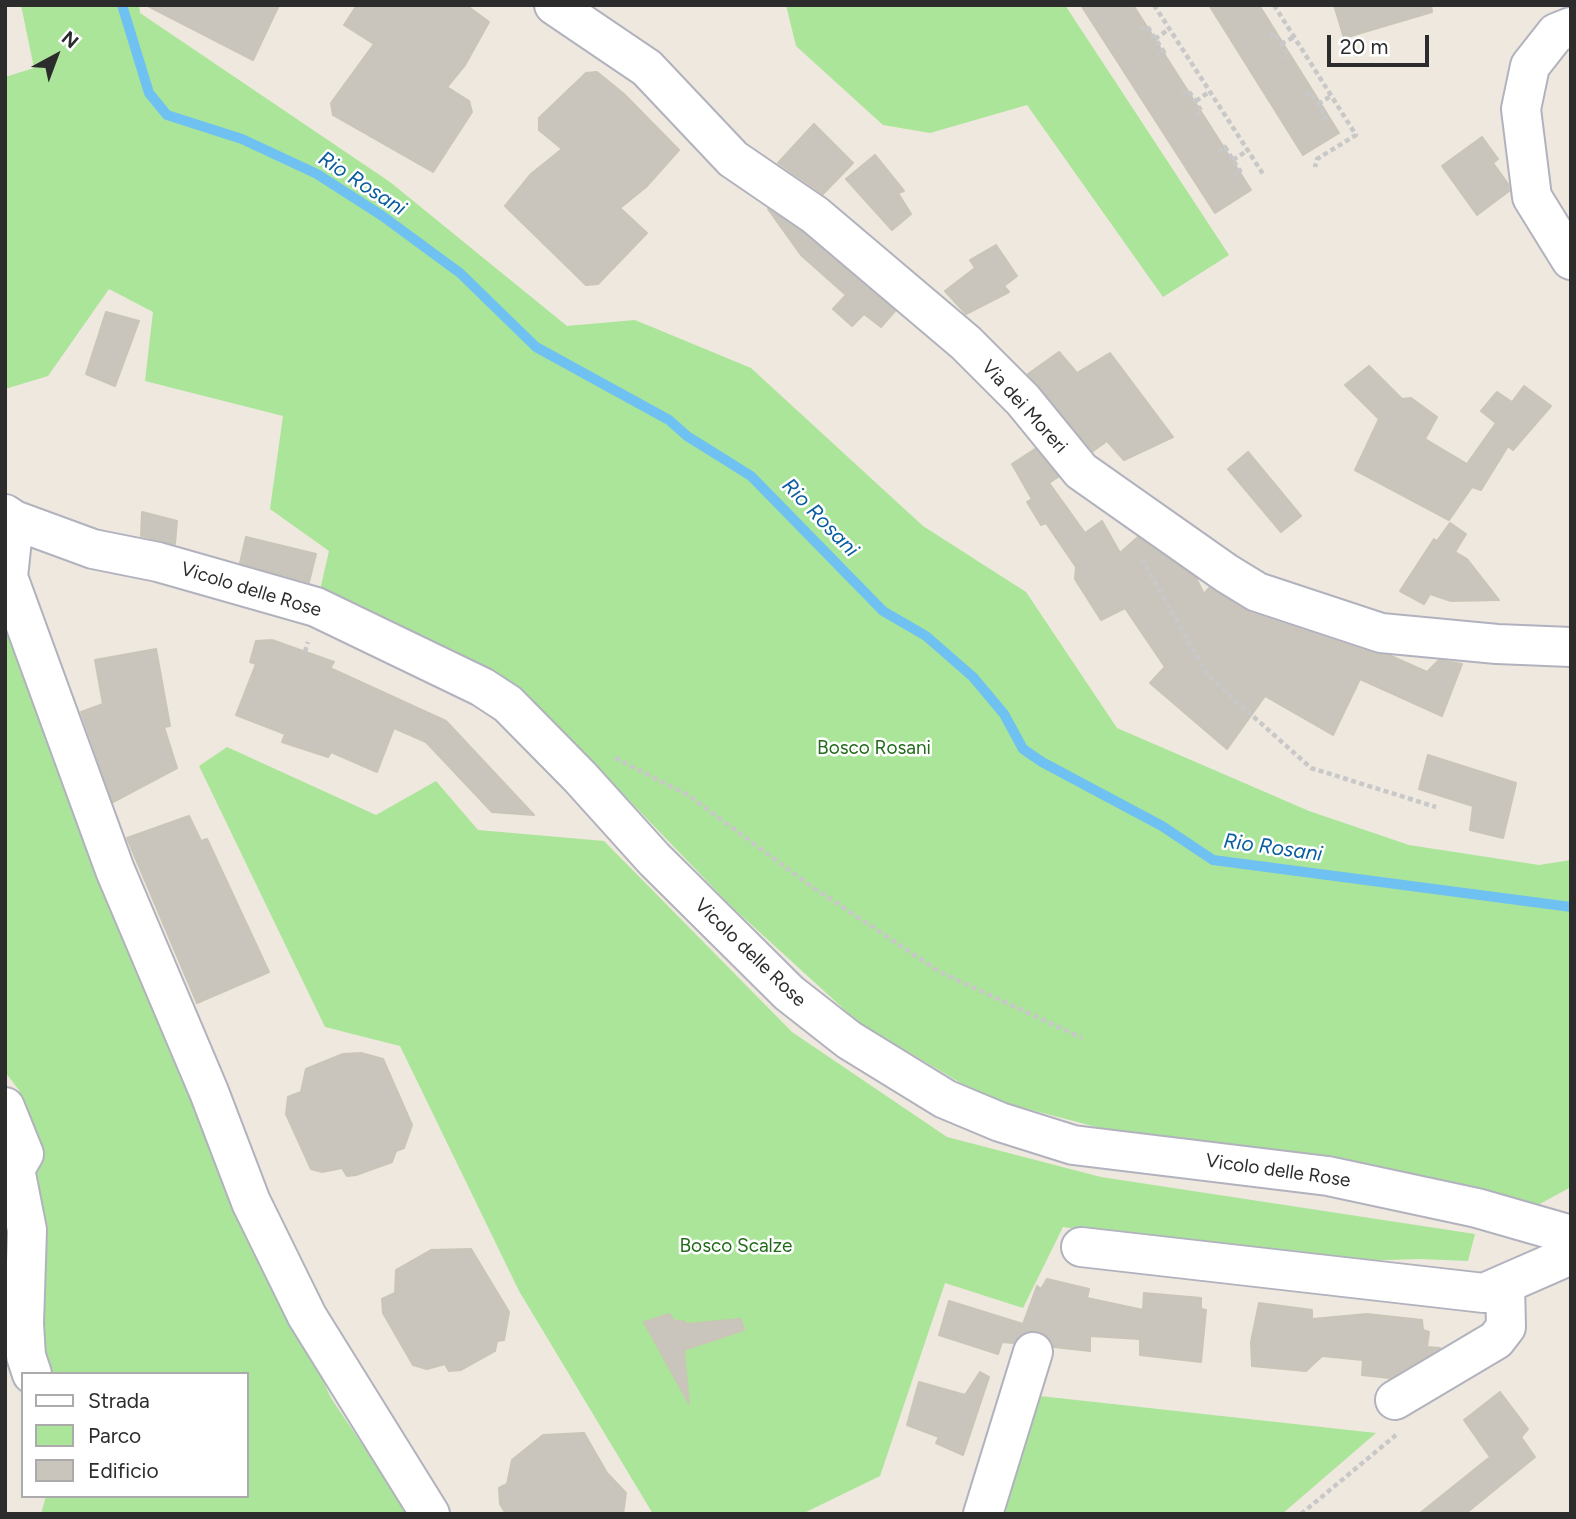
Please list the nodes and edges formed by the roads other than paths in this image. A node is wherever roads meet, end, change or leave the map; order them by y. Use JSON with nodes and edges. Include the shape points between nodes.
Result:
{"nodes":[{"id":1,"x":554,"y":5,"type":"edge"},
{"id":2,"x":1571,"y":27,"type":"edge"},
{"id":3,"x":1571,"y":260,"type":"edge"},
{"id":4,"x":10,"y":517,"type":"edge"},
{"id":5,"x":1571,"y":647,"type":"edge"},
{"id":6,"x":5,"y":1107,"type":"edge"},
{"id":7,"x":1571,"y":1235,"type":"edge"},
{"id":8,"x":1081,"y":1247,"type":"dead end"},
{"id":9,"x":1571,"y":1255,"type":"edge"},
{"id":10,"x":1505,"y":1285,"type":"junction"},
{"id":11,"x":1033,"y":1352,"type":"dead end"},
{"id":12,"x":31,"y":1372,"type":"edge"},
{"id":13,"x":1395,"y":1400,"type":"dead end"},
{"id":14,"x":430,"y":1514,"type":"edge"},
{"id":15,"x":983,"y":1514,"type":"edge"}],
"edges":[{"from":1,"to":5,"type":"street","name":"Via dei Moreri","via":[[647,68],[733,159],[815,215],[966,343],[1023,400],[1081,471],[1226,573],[1257,592],[1381,633]]},
{"from":2,"to":3,"type":"street","via":[[1556,33],[1530,66],[1521,109],[1532,197]]},
{"from":4,"to":7,"type":"street","name":"Vicolo delle Rose","via":[[93,549],[158,562],[316,607],[482,687],[508,704],[789,993],[860,1047],[944,1098],[1073,1145],[1328,1176],[1477,1208]]},
{"from":4,"to":14,"type":"street","via":[[8,578],[120,882],[251,1202],[307,1317]]},
{"from":6,"to":12,"type":"street","via":[[24,1154],[15,1169],[27,1230],[24,1324]]},
{"from":8,"to":10,"type":"street","via":[[1484,1293]]},
{"from":9,"to":10,"type":"street"},
{"from":10,"to":13,"type":"street","via":[[1506,1327],[1496,1340]]},
{"from":11,"to":15,"type":"street"}]}
